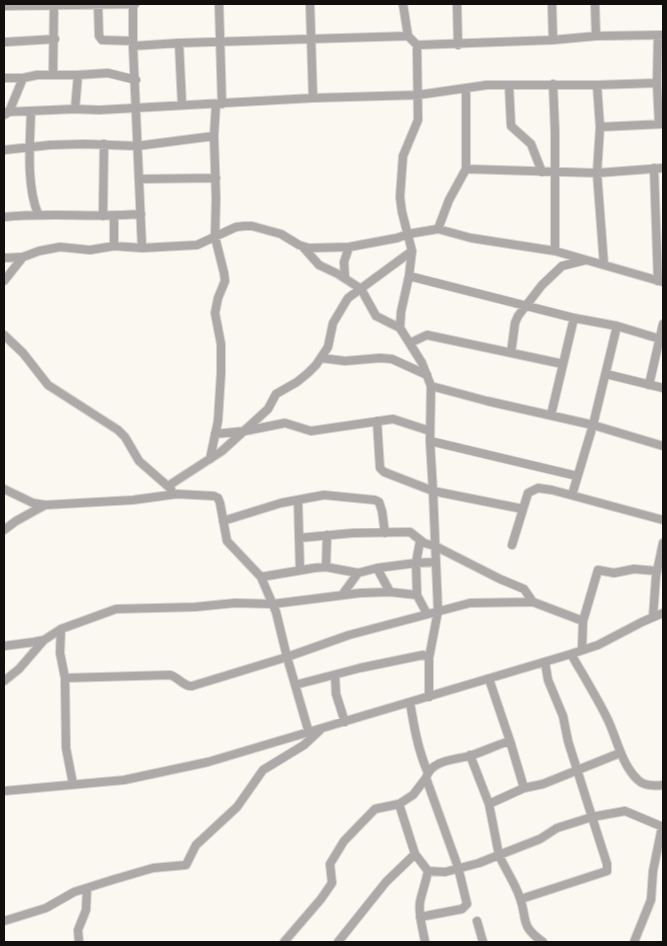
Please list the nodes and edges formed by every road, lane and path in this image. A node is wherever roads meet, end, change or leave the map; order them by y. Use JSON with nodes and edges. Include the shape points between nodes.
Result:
{"nodes":[{"id":1,"x":54,"y":4,"type":"edge"},
{"id":2,"x":98,"y":4,"type":"edge"},
{"id":3,"x":134,"y":4,"type":"edge"},
{"id":4,"x":219,"y":4,"type":"edge"},
{"id":5,"x":310,"y":4,"type":"edge"},
{"id":6,"x":403,"y":4,"type":"edge"},
{"id":7,"x":457,"y":4,"type":"edge"},
{"id":8,"x":552,"y":4,"type":"edge"},
{"id":9,"x":595,"y":4,"type":"edge"},
{"id":10,"x":4,"y":6,"type":"edge"},
{"id":11,"x":661,"y":35,"type":"edge"},
{"id":12,"x":408,"y":36,"type":"junction"},
{"id":13,"x":596,"y":36,"type":"junction"},
{"id":14,"x":54,"y":39,"type":"junction"},
{"id":15,"x":311,"y":39,"type":"junction"},
{"id":16,"x":553,"y":40,"type":"junction"},
{"id":17,"x":221,"y":41,"type":"junction"},
{"id":18,"x":6,"y":42,"type":"dead end"},
{"id":19,"x":179,"y":43,"type":"junction"},
{"id":20,"x":133,"y":44,"type":"junction"},
{"id":21,"x":417,"y":45,"type":"junction"},
{"id":22,"x":458,"y":45,"type":"junction"},
{"id":23,"x":53,"y":75,"type":"junction"},
{"id":24,"x":78,"y":75,"type":"junction"},
{"id":25,"x":4,"y":78,"type":"edge"},
{"id":26,"x":23,"y":78,"type":"junction"},
{"id":27,"x":136,"y":80,"type":"junction"},
{"id":28,"x":657,"y":83,"type":"junction"},
{"id":29,"x":553,"y":84,"type":"junction"},
{"id":30,"x":509,"y":85,"type":"junction"},
{"id":31,"x":597,"y":85,"type":"junction"},
{"id":32,"x":466,"y":88,"type":"junction"},
{"id":33,"x":418,"y":95,"type":"junction"},
{"id":34,"x":314,"y":98,"type":"junction"},
{"id":35,"x":182,"y":104,"type":"junction"},
{"id":36,"x":219,"y":104,"type":"junction"},
{"id":37,"x":137,"y":108,"type":"junction"},
{"id":38,"x":75,"y":109,"type":"junction"},
{"id":39,"x":31,"y":111,"type":"junction"},
{"id":40,"x":6,"y":113,"type":"edge"},
{"id":41,"x":661,"y":124,"type":"edge"},
{"id":42,"x":600,"y":128,"type":"junction"},
{"id":43,"x":214,"y":136,"type":"junction"},
{"id":44,"x":104,"y":144,"type":"junction"},
{"id":45,"x":137,"y":146,"type":"junction"},
{"id":46,"x":30,"y":148,"type":"junction"},
{"id":47,"x":4,"y":150,"type":"edge"},
{"id":48,"x":654,"y":168,"type":"junction"},
{"id":49,"x":663,"y":168,"type":"edge"},
{"id":50,"x":466,"y":169,"type":"junction"},
{"id":51,"x":542,"y":172,"type":"junction"},
{"id":52,"x":555,"y":173,"type":"junction"},
{"id":53,"x":597,"y":173,"type":"junction"},
{"id":54,"x":216,"y":178,"type":"junction"},
{"id":55,"x":139,"y":179,"type":"junction"},
{"id":56,"x":38,"y":214,"type":"junction"},
{"id":57,"x":141,"y":214,"type":"junction"},
{"id":58,"x":103,"y":216,"type":"junction"},
{"id":59,"x":114,"y":216,"type":"junction"},
{"id":60,"x":4,"y":217,"type":"edge"},
{"id":61,"x":438,"y":229,"type":"junction"},
{"id":62,"x":408,"y":234,"type":"junction"},
{"id":63,"x":215,"y":237,"type":"junction"},
{"id":64,"x":114,"y":246,"type":"junction"},
{"id":65,"x":349,"y":246,"type":"junction"},
{"id":66,"x":303,"y":247,"type":"junction"},
{"id":67,"x":142,"y":248,"type":"junction"},
{"id":68,"x":412,"y":251,"type":"junction"},
{"id":69,"x":555,"y":251,"type":"junction"},
{"id":70,"x":4,"y":256,"type":"edge"},
{"id":71,"x":24,"y":257,"type":"junction"},
{"id":72,"x":588,"y":260,"type":"junction"},
{"id":73,"x":604,"y":265,"type":"junction"},
{"id":74,"x":409,"y":276,"type":"junction"},
{"id":75,"x":345,"y":278,"type":"junction"},
{"id":76,"x":4,"y":281,"type":"edge"},
{"id":77,"x":661,"y":282,"type":"edge"},
{"id":78,"x":361,"y":289,"type":"junction"},
{"id":79,"x":527,"y":306,"type":"junction"},
{"id":80,"x":574,"y":318,"type":"junction"},
{"id":81,"x":663,"y":324,"type":"edge"},
{"id":82,"x":616,"y":326,"type":"junction"},
{"id":83,"x":400,"y":328,"type":"junction"},
{"id":84,"x":4,"y":335,"type":"edge"},
{"id":85,"x":660,"y":339,"type":"junction"},
{"id":86,"x":410,"y":344,"type":"junction"},
{"id":87,"x":511,"y":353,"type":"junction"},
{"id":88,"x":321,"y":358,"type":"junction"},
{"id":89,"x":563,"y":364,"type":"junction"},
{"id":90,"x":606,"y":374,"type":"junction"},
{"id":91,"x":427,"y":375,"type":"junction"},
{"id":92,"x":649,"y":385,"type":"junction"},
{"id":93,"x":431,"y":386,"type":"junction"},
{"id":94,"x":663,"y":388,"type":"edge"},
{"id":95,"x":551,"y":415,"type":"junction"},
{"id":96,"x":377,"y":421,"type":"junction"},
{"id":97,"x":593,"y":425,"type":"junction"},
{"id":98,"x":430,"y":430,"type":"junction"},
{"id":99,"x":245,"y":431,"type":"junction"},
{"id":100,"x":215,"y":434,"type":"junction"},
{"id":101,"x":430,"y":441,"type":"junction"},
{"id":102,"x":663,"y":446,"type":"edge"},
{"id":103,"x":210,"y":460,"type":"junction"},
{"id":104,"x":576,"y":476,"type":"junction"},
{"id":105,"x":168,"y":486,"type":"junction"},
{"id":106,"x":4,"y":489,"type":"edge"},
{"id":107,"x":434,"y":491,"type":"junction"},
{"id":108,"x":177,"y":494,"type":"junction"},
{"id":109,"x":572,"y":495,"type":"junction"},
{"id":110,"x":298,"y":501,"type":"junction"},
{"id":111,"x":45,"y":505,"type":"junction"},
{"id":112,"x":523,"y":509,"type":"junction"},
{"id":113,"x":663,"y":520,"type":"edge"},
{"id":114,"x":222,"y":521,"type":"junction"},
{"id":115,"x":4,"y":530,"type":"edge"},
{"id":116,"x":385,"y":533,"type":"junction"},
{"id":117,"x":327,"y":535,"type":"junction"},
{"id":118,"x":299,"y":538,"type":"junction"},
{"id":119,"x":420,"y":541,"type":"junction"},
{"id":120,"x":663,"y":543,"type":"edge"},
{"id":121,"x":512,"y":545,"type":"dead end"},
{"id":122,"x":436,"y":546,"type":"junction"},
{"id":123,"x":436,"y":562,"type":"junction"},
{"id":124,"x":416,"y":563,"type":"junction"},
{"id":125,"x":326,"y":568,"type":"junction"},
{"id":126,"x":378,"y":568,"type":"junction"},
{"id":127,"x":300,"y":570,"type":"junction"},
{"id":128,"x":657,"y":571,"type":"junction"},
{"id":129,"x":358,"y":573,"type":"junction"},
{"id":130,"x":261,"y":577,"type":"junction"},
{"id":131,"x":390,"y":592,"type":"junction"},
{"id":132,"x":342,"y":595,"type":"junction"},
{"id":133,"x":417,"y":595,"type":"junction"},
{"id":134,"x":533,"y":602,"type":"junction"},
{"id":135,"x":273,"y":604,"type":"junction"},
{"id":136,"x":438,"y":611,"type":"junction"},
{"id":137,"x":663,"y":613,"type":"edge"},
{"id":138,"x":427,"y":614,"type":"junction"},
{"id":139,"x":653,"y":618,"type":"junction"},
{"id":140,"x":583,"y":622,"type":"junction"},
{"id":141,"x":61,"y":629,"type":"junction"},
{"id":142,"x":44,"y":640,"type":"junction"},
{"id":143,"x":4,"y":646,"type":"edge"},
{"id":144,"x":582,"y":650,"type":"junction"},
{"id":145,"x":571,"y":654,"type":"junction"},
{"id":146,"x":287,"y":657,"type":"junction"},
{"id":147,"x":429,"y":658,"type":"junction"},
{"id":148,"x":545,"y":662,"type":"junction"},
{"id":149,"x":335,"y":674,"type":"junction"},
{"id":150,"x":65,"y":678,"type":"junction"},
{"id":151,"x":489,"y":679,"type":"junction"},
{"id":152,"x":4,"y":681,"type":"edge"},
{"id":153,"x":295,"y":685,"type":"junction"},
{"id":154,"x":429,"y":697,"type":"junction"},
{"id":155,"x":410,"y":702,"type":"junction"},
{"id":156,"x":345,"y":722,"type":"junction"},
{"id":157,"x":322,"y":729,"type":"junction"},
{"id":158,"x":309,"y":733,"type":"junction"},
{"id":159,"x":510,"y":741,"type":"junction"},
{"id":160,"x":620,"y":753,"type":"junction"},
{"id":161,"x":470,"y":755,"type":"junction"},
{"id":162,"x":578,"y":769,"type":"junction"},
{"id":163,"x":427,"y":776,"type":"junction"},
{"id":164,"x":73,"y":784,"type":"junction"},
{"id":165,"x":663,"y":785,"type":"edge"},
{"id":166,"x":524,"y":788,"type":"junction"},
{"id":167,"x":4,"y":791,"type":"edge"},
{"id":168,"x":399,"y":804,"type":"junction"},
{"id":169,"x":489,"y":804,"type":"junction"},
{"id":170,"x":592,"y":817,"type":"junction"},
{"id":171,"x":662,"y":827,"type":"edge"},
{"id":172,"x":415,"y":854,"type":"junction"},
{"id":173,"x":499,"y":855,"type":"junction"},
{"id":174,"x":458,"y":868,"type":"junction"},
{"id":175,"x":428,"y":871,"type":"junction"},
{"id":176,"x":87,"y":888,"type":"junction"},
{"id":177,"x":521,"y":899,"type":"junction"},
{"id":178,"x":420,"y":917,"type":"junction"},
{"id":179,"x":4,"y":921,"type":"edge"},
{"id":180,"x":477,"y":921,"type":"dead end"},
{"id":181,"x":79,"y":942,"type":"edge"},
{"id":182,"x":284,"y":942,"type":"edge"},
{"id":183,"x":338,"y":942,"type":"edge"},
{"id":184,"x":425,"y":942,"type":"edge"},
{"id":185,"x":483,"y":942,"type":"edge"},
{"id":186,"x":543,"y":942,"type":"edge"},
{"id":187,"x":634,"y":942,"type":"edge"}],
"edges":[{"from":1,"to":2,"type":"street"},
{"from":1,"to":10,"type":"street"},
{"from":1,"to":14,"type":"street"},
{"from":2,"to":3,"type":"street"},
{"from":2,"to":20,"type":"street","via":[[99,36],[102,40]]},
{"from":3,"to":20,"type":"street"},
{"from":4,"to":17,"type":"street"},
{"from":5,"to":15,"type":"street"},
{"from":6,"to":12,"type":"street"},
{"from":7,"to":22,"type":"street"},
{"from":8,"to":16,"type":"street"},
{"from":9,"to":13,"type":"street"},
{"from":11,"to":13,"type":"street"},
{"from":11,"to":28,"type":"street"},
{"from":12,"to":15,"type":"street"},
{"from":12,"to":21,"type":"street"},
{"from":13,"to":16,"type":"street"},
{"from":14,"to":18,"type":"street"},
{"from":14,"to":23,"type":"street"},
{"from":15,"to":17,"type":"street"},
{"from":15,"to":34,"type":"street"},
{"from":16,"to":22,"type":"street"},
{"from":17,"to":19,"type":"street"},
{"from":17,"to":36,"type":"street"},
{"from":19,"to":20,"type":"street"},
{"from":19,"to":35,"type":"street"},
{"from":20,"to":27,"type":"street"},
{"from":21,"to":22,"type":"street"},
{"from":21,"to":33,"type":"street"},
{"from":23,"to":24,"type":"street"},
{"from":23,"to":26,"type":"street"},
{"from":24,"to":27,"type":"street","via":[[108,73]]},
{"from":24,"to":38,"type":"street"},
{"from":25,"to":26,"type":"street"},
{"from":26,"to":40,"type":"street"},
{"from":27,"to":37,"type":"street"},
{"from":28,"to":31,"type":"street"},
{"from":28,"to":41,"type":"street"},
{"from":29,"to":30,"type":"street"},
{"from":29,"to":31,"type":"street"},
{"from":29,"to":52,"type":"street"},
{"from":30,"to":32,"type":"street"},
{"from":30,"to":51,"type":"street","via":[[511,126],[531,144]]},
{"from":31,"to":42,"type":"street"},
{"from":32,"to":33,"type":"street"},
{"from":32,"to":50,"type":"street"},
{"from":33,"to":34,"type":"street"},
{"from":33,"to":62,"type":"street","via":[[418,120],[403,156],[400,197]]},
{"from":34,"to":36,"type":"street"},
{"from":35,"to":36,"type":"street"},
{"from":35,"to":37,"type":"street"},
{"from":36,"to":43,"type":"street"},
{"from":37,"to":38,"type":"street"},
{"from":37,"to":45,"type":"street"},
{"from":38,"to":39,"type":"street"},
{"from":39,"to":40,"type":"street"},
{"from":39,"to":46,"type":"street"},
{"from":41,"to":42,"type":"street"},
{"from":42,"to":53,"type":"street"},
{"from":43,"to":45,"type":"street"},
{"from":43,"to":54,"type":"street"},
{"from":44,"to":45,"type":"street"},
{"from":44,"to":46,"type":"street"},
{"from":44,"to":58,"type":"street"},
{"from":45,"to":55,"type":"street"},
{"from":46,"to":47,"type":"street"},
{"from":46,"to":56,"type":"street","via":[[33,201]]},
{"from":48,"to":49,"type":"street"},
{"from":48,"to":53,"type":"street"},
{"from":48,"to":77,"type":"street"},
{"from":50,"to":51,"type":"street"},
{"from":50,"to":61,"type":"street"},
{"from":51,"to":52,"type":"street"},
{"from":52,"to":53,"type":"street"},
{"from":52,"to":69,"type":"street"},
{"from":53,"to":73,"type":"street"},
{"from":54,"to":55,"type":"street"},
{"from":54,"to":63,"type":"street"},
{"from":55,"to":57,"type":"street"},
{"from":56,"to":58,"type":"street"},
{"from":56,"to":60,"type":"street"},
{"from":57,"to":59,"type":"street"},
{"from":57,"to":67,"type":"street"},
{"from":58,"to":59,"type":"street"},
{"from":59,"to":64,"type":"street"},
{"from":61,"to":62,"type":"street"},
{"from":61,"to":69,"type":"street","via":[[471,238]]},
{"from":62,"to":65,"type":"street"},
{"from":62,"to":68,"type":"street"},
{"from":63,"to":66,"type":"street","via":[[236,227],[252,226],[281,234]]},
{"from":63,"to":67,"type":"street","via":[[197,246]]},
{"from":63,"to":100,"type":"street","via":[[225,281],[215,313],[222,355]]},
{"from":64,"to":67,"type":"street"},
{"from":64,"to":71,"type":"street","via":[[90,250],[60,246]]},
{"from":65,"to":66,"type":"street"},
{"from":65,"to":75,"type":"street","via":[[344,262]]},
{"from":66,"to":75,"type":"street","via":[[320,265]]},
{"from":68,"to":74,"type":"street"},
{"from":68,"to":78,"type":"street"},
{"from":69,"to":72,"type":"street"},
{"from":70,"to":71,"type":"street"},
{"from":71,"to":76,"type":"street"},
{"from":72,"to":73,"type":"street"},
{"from":72,"to":79,"type":"street","via":[[562,266],[542,285]]},
{"from":73,"to":77,"type":"street"},
{"from":74,"to":79,"type":"street"},
{"from":74,"to":83,"type":"street"},
{"from":75,"to":78,"type":"street"},
{"from":78,"to":83,"type":"street","via":[[376,316]]},
{"from":78,"to":88,"type":"street","via":[[341,308]]},
{"from":79,"to":80,"type":"street"},
{"from":79,"to":87,"type":"street","via":[[515,323]]},
{"from":80,"to":82,"type":"street"},
{"from":80,"to":89,"type":"street"},
{"from":81,"to":85,"type":"street"},
{"from":82,"to":85,"type":"street"},
{"from":82,"to":90,"type":"street"},
{"from":83,"to":86,"type":"street"},
{"from":84,"to":105,"type":"street","via":[[48,385],[118,430],[139,461]]},
{"from":85,"to":92,"type":"street"},
{"from":86,"to":87,"type":"street","via":[[427,335]]},
{"from":86,"to":91,"type":"street"},
{"from":87,"to":89,"type":"street"},
{"from":88,"to":91,"type":"street","via":[[345,361],[392,359]]},
{"from":88,"to":99,"type":"street","via":[[297,382],[276,394],[268,409]]},
{"from":89,"to":95,"type":"street"},
{"from":90,"to":92,"type":"street"},
{"from":90,"to":97,"type":"street"},
{"from":91,"to":93,"type":"street"},
{"from":92,"to":94,"type":"street"},
{"from":93,"to":95,"type":"street"},
{"from":93,"to":98,"type":"street"},
{"from":95,"to":97,"type":"street"},
{"from":96,"to":98,"type":"street","via":[[393,419]]},
{"from":96,"to":99,"type":"street","via":[[311,431],[285,423]]},
{"from":96,"to":107,"type":"street","via":[[380,468],[389,475]]},
{"from":97,"to":102,"type":"street"},
{"from":97,"to":104,"type":"street"},
{"from":98,"to":101,"type":"street"},
{"from":99,"to":100,"type":"street"},
{"from":99,"to":103,"type":"street"},
{"from":100,"to":103,"type":"street"},
{"from":101,"to":104,"type":"street"},
{"from":101,"to":107,"type":"street"},
{"from":103,"to":105,"type":"street"},
{"from":104,"to":109,"type":"street"},
{"from":105,"to":108,"type":"street"},
{"from":106,"to":111,"type":"street"},
{"from":107,"to":112,"type":"street"},
{"from":107,"to":122,"type":"street"},
{"from":108,"to":111,"type":"street"},
{"from":108,"to":114,"type":"street","via":[[218,498]]},
{"from":109,"to":112,"type":"street","via":[[538,488],[528,492]]},
{"from":109,"to":113,"type":"street"},
{"from":110,"to":114,"type":"street"},
{"from":110,"to":116,"type":"street","via":[[324,495],[375,500],[381,504]]},
{"from":110,"to":118,"type":"street"},
{"from":111,"to":115,"type":"street"},
{"from":112,"to":121,"type":"street"},
{"from":114,"to":130,"type":"street","via":[[226,541]]},
{"from":116,"to":117,"type":"street"},
{"from":116,"to":119,"type":"street","via":[[410,532]]},
{"from":117,"to":118,"type":"street"},
{"from":117,"to":125,"type":"street"},
{"from":118,"to":127,"type":"street"},
{"from":119,"to":122,"type":"street"},
{"from":119,"to":124,"type":"street"},
{"from":120,"to":128,"type":"street"},
{"from":122,"to":123,"type":"street"},
{"from":122,"to":134,"type":"street","via":[[524,589]]},
{"from":123,"to":124,"type":"street"},
{"from":123,"to":136,"type":"street"},
{"from":124,"to":126,"type":"street"},
{"from":124,"to":133,"type":"street"},
{"from":125,"to":127,"type":"street"},
{"from":125,"to":129,"type":"street"},
{"from":126,"to":129,"type":"street"},
{"from":126,"to":131,"type":"street"},
{"from":127,"to":130,"type":"street"},
{"from":128,"to":139,"type":"street"},
{"from":128,"to":140,"type":"street","via":[[634,569],[614,573],[598,570]]},
{"from":129,"to":132,"type":"street"},
{"from":130,"to":135,"type":"street"},
{"from":131,"to":132,"type":"street"},
{"from":131,"to":133,"type":"street"},
{"from":132,"to":135,"type":"street"},
{"from":133,"to":138,"type":"street"},
{"from":134,"to":136,"type":"street","via":[[470,603]]},
{"from":134,"to":140,"type":"street"},
{"from":135,"to":141,"type":"street","via":[[116,610]]},
{"from":135,"to":146,"type":"street"},
{"from":136,"to":138,"type":"street"},
{"from":136,"to":147,"type":"street"},
{"from":137,"to":139,"type":"street"},
{"from":138,"to":146,"type":"street","via":[[349,635]]},
{"from":139,"to":144,"type":"street"},
{"from":140,"to":144,"type":"street"},
{"from":141,"to":142,"type":"street"},
{"from":141,"to":150,"type":"street","via":[[60,653]]},
{"from":142,"to":143,"type":"street"},
{"from":142,"to":152,"type":"street"},
{"from":144,"to":145,"type":"street"},
{"from":145,"to":148,"type":"street"},
{"from":145,"to":160,"type":"street","via":[[607,719]]},
{"from":146,"to":150,"type":"street","via":[[189,687],[170,675]]},
{"from":146,"to":153,"type":"street"},
{"from":147,"to":149,"type":"street","via":[[424,654]]},
{"from":147,"to":154,"type":"street"},
{"from":148,"to":151,"type":"street"},
{"from":148,"to":162,"type":"street"},
{"from":149,"to":153,"type":"street"},
{"from":149,"to":156,"type":"street","via":[[336,694]]},
{"from":150,"to":164,"type":"street","via":[[66,748]]},
{"from":151,"to":154,"type":"street"},
{"from":151,"to":159,"type":"street"},
{"from":153,"to":158,"type":"street"},
{"from":154,"to":155,"type":"street"},
{"from":155,"to":156,"type":"street"},
{"from":155,"to":163,"type":"street"},
{"from":156,"to":157,"type":"street"},
{"from":157,"to":158,"type":"street"},
{"from":157,"to":176,"type":"street","via":[[304,745],[263,770],[235,809],[196,845],[186,865],[153,868]]},
{"from":158,"to":164,"type":"street","via":[[208,762],[124,780]]},
{"from":159,"to":161,"type":"street"},
{"from":159,"to":166,"type":"street"},
{"from":160,"to":162,"type":"street"},
{"from":160,"to":165,"type":"street","via":[[641,782]]},
{"from":161,"to":163,"type":"street","via":[[443,762]]},
{"from":161,"to":169,"type":"street"},
{"from":162,"to":166,"type":"street","via":[[543,784]]},
{"from":162,"to":170,"type":"street"},
{"from":163,"to":168,"type":"street","via":[[413,795]]},
{"from":163,"to":174,"type":"street"},
{"from":164,"to":167,"type":"street"},
{"from":166,"to":169,"type":"street"},
{"from":168,"to":172,"type":"street"},
{"from":168,"to":182,"type":"street","via":[[375,810],[344,841],[330,864],[332,883]]},
{"from":169,"to":173,"type":"street"},
{"from":170,"to":171,"type":"street","via":[[625,811]]},
{"from":170,"to":173,"type":"street","via":[[557,828],[540,839]]},
{"from":170,"to":177,"type":"street","via":[[607,871]]},
{"from":171,"to":187,"type":"street","via":[[651,900]]},
{"from":172,"to":175,"type":"street"},
{"from":172,"to":183,"type":"street","via":[[386,882]]},
{"from":173,"to":174,"type":"street"},
{"from":173,"to":177,"type":"street"},
{"from":174,"to":175,"type":"street","via":[[445,872]]},
{"from":174,"to":178,"type":"street","via":[[465,907]]},
{"from":175,"to":178,"type":"street","via":[[420,902]]},
{"from":176,"to":179,"type":"street","via":[[46,908]]},
{"from":176,"to":181,"type":"street","via":[[86,910],[78,930]]},
{"from":177,"to":186,"type":"street","via":[[527,927]]},
{"from":178,"to":184,"type":"street"},
{"from":180,"to":185,"type":"street"}]}
